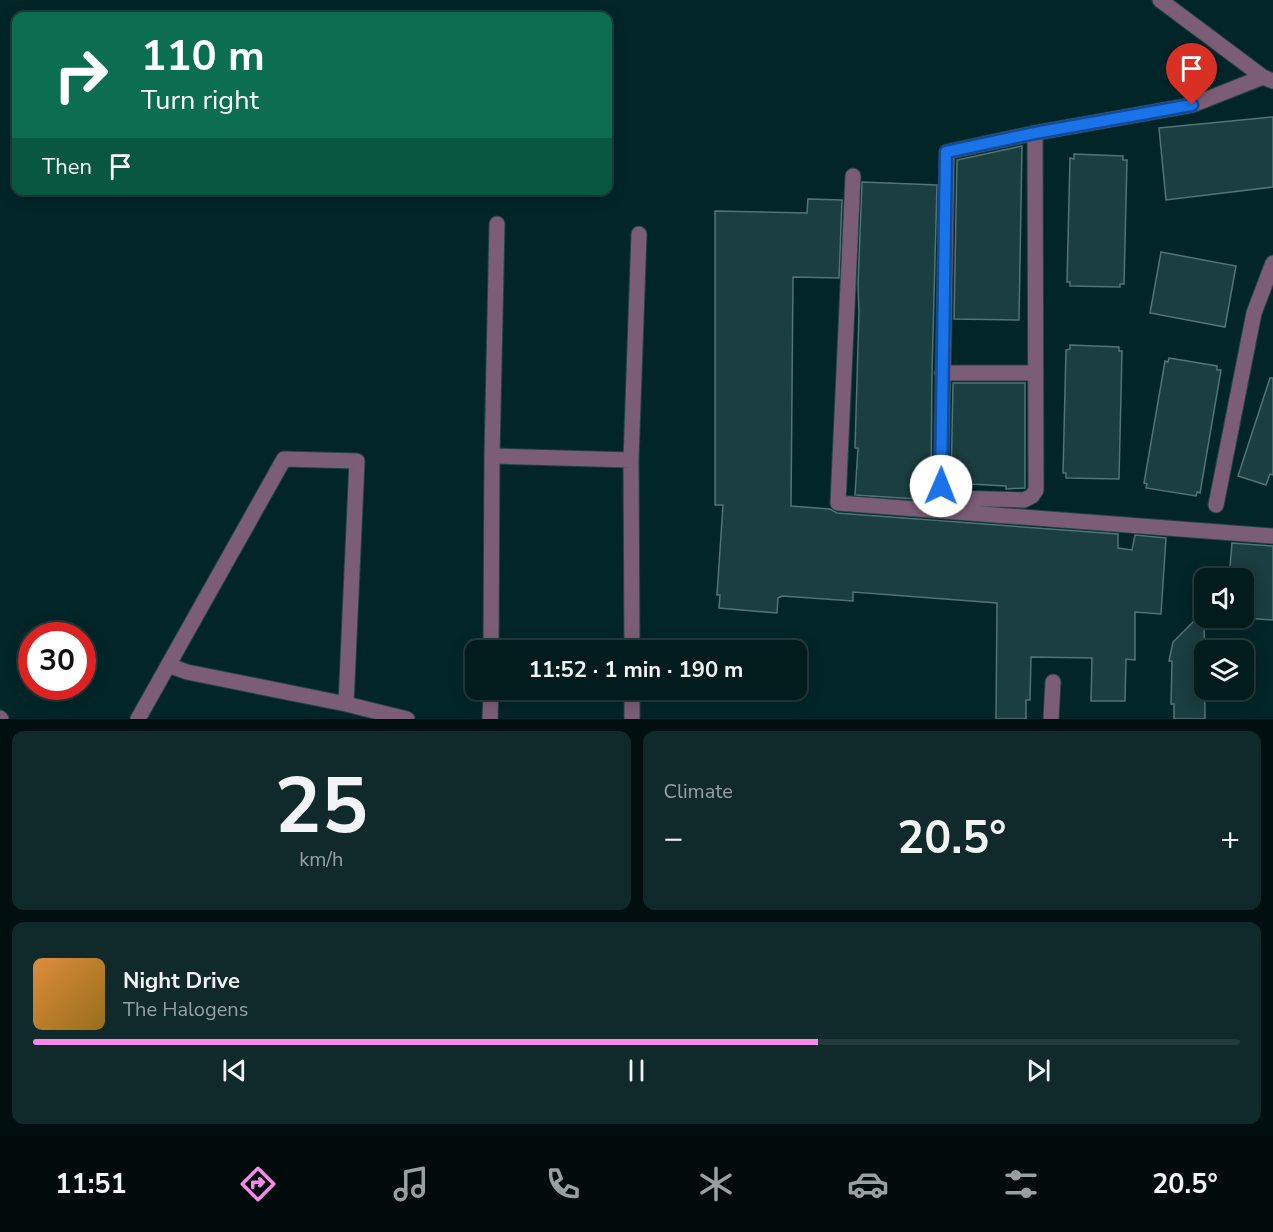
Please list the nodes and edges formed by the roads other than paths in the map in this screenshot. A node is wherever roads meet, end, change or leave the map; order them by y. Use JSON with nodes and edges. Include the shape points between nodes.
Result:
{"nodes":[{"id":1,"x":1160,"y":0,"type":"edge"},
{"id":2,"x":1268,"y":79,"type":"edge"},
{"id":3,"x":1035,"y":133,"type":"junction"},
{"id":4,"x":853,"y":176,"type":"dead end"},
{"id":5,"x":497,"y":224,"type":"dead end"},
{"id":6,"x":639,"y":234,"type":"dead end"},
{"id":7,"x":1273,"y":263,"type":"edge"},
{"id":8,"x":942,"y":373,"type":"junction"},
{"id":9,"x":1035,"y":373,"type":"junction"},
{"id":10,"x":492,"y":456,"type":"junction"},
{"id":11,"x":631,"y":460,"type":"junction"},
{"id":12,"x":1216,"y":505,"type":"dead end"},
{"id":13,"x":1273,"y":536,"type":"edge"},
{"id":14,"x":491,"y":640,"type":"edge"},
{"id":15,"x":632,"y":640,"type":"edge"},
{"id":16,"x":168,"y":665,"type":"junction"},
{"id":17,"x":1053,"y":682,"type":"dead end"},
{"id":18,"x":491,"y":700,"type":"edge"},
{"id":19,"x":632,"y":700,"type":"edge"},
{"id":20,"x":346,"y":704,"type":"junction"},
{"id":21,"x":138,"y":719,"type":"edge"},
{"id":22,"x":407,"y":719,"type":"edge"},
{"id":23,"x":490,"y":719,"type":"edge"},
{"id":24,"x":632,"y":719,"type":"edge"},
{"id":25,"x":1051,"y":719,"type":"edge"}],
"edges":[{"from":1,"to":2,"type":"street"},
{"from":2,"to":3,"type":"street","via":[[1192,105]]},
{"from":3,"to":8,"type":"street","via":[[946,152]]},
{"from":3,"to":9,"type":"street"},
{"from":4,"to":13,"type":"street","via":[[838,503]]},
{"from":5,"to":10,"type":"street"},
{"from":6,"to":11,"type":"street"},
{"from":7,"to":12,"type":"street","via":[[1254,313]]},
{"from":8,"to":9,"type":"street"},
{"from":8,"to":9,"type":"street","via":[[944,493],[951,498],[1024,500],[1036,490]]},
{"from":10,"to":11,"type":"street"},
{"from":10,"to":14,"type":"street"},
{"from":11,"to":15,"type":"street"},
{"from":16,"to":20,"type":"street"},
{"from":16,"to":20,"type":"street","via":[[284,459],[357,461]]},
{"from":16,"to":21,"type":"street"},
{"from":17,"to":25,"type":"street"},
{"from":18,"to":23,"type":"street"},
{"from":19,"to":24,"type":"street"},
{"from":20,"to":22,"type":"street"}]}
